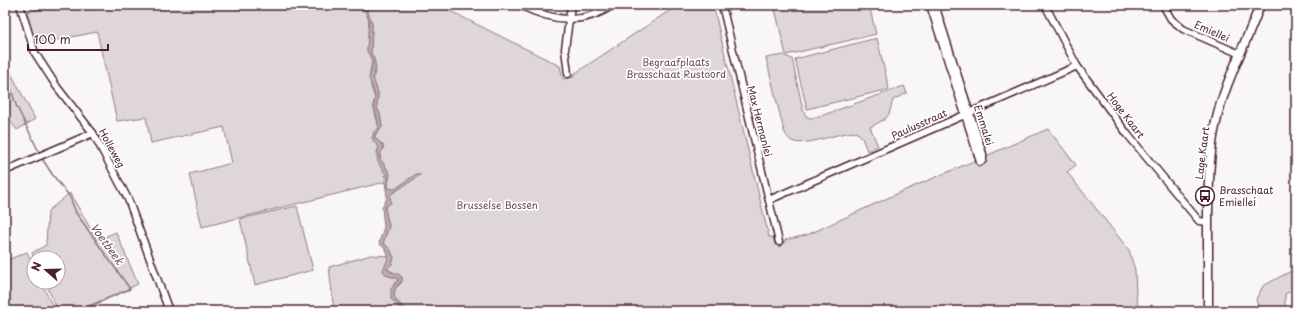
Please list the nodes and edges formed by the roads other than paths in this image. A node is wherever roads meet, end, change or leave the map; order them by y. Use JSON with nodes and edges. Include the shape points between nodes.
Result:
{"nodes":[{"id":1,"x":20,"y":5,"type":"edge"},
{"id":2,"x":520,"y":5,"type":"edge"},
{"id":3,"x":571,"y":5,"type":"edge"},
{"id":4,"x":613,"y":5,"type":"edge"},
{"id":5,"x":722,"y":5,"type":"edge"},
{"id":6,"x":930,"y":5,"type":"edge"},
{"id":7,"x":935,"y":5,"type":"edge"},
{"id":8,"x":1045,"y":5,"type":"edge"},
{"id":9,"x":1163,"y":5,"type":"edge"},
{"id":10,"x":1260,"y":5,"type":"edge"},
{"id":11,"x":569,"y":19,"type":"junction"},
{"id":12,"x":1240,"y":54,"type":"junction"},
{"id":13,"x":1077,"y":66,"type":"junction"},
{"id":14,"x":568,"y":74,"type":"dead end"},
{"id":15,"x":967,"y":113,"type":"junction"},
{"id":16,"x":93,"y":133,"type":"junction"},
{"id":17,"x":5,"y":171,"type":"edge"},
{"id":18,"x":769,"y":200,"type":"junction"},
{"id":19,"x":1208,"y":222,"type":"junction"},
{"id":20,"x":779,"y":242,"type":"dead end"},
{"id":21,"x":169,"y":311,"type":"edge"},
{"id":22,"x":1208,"y":311,"type":"edge"}],
"edges":[{"from":1,"to":16,"type":"street","name":"Holleweg","via":[[35,53],[57,87]]},
{"from":2,"to":11,"type":"street","via":[[544,16]]},
{"from":3,"to":11,"type":"street"},
{"from":4,"to":11,"type":"street","via":[[592,15]]},
{"from":5,"to":18,"type":"street","name":"Max Hermanlei"},
{"from":6,"to":15,"type":"street","name":"Emmalei"},
{"from":7,"to":15,"type":"street","name":"Emmalei"},
{"from":8,"to":13,"type":"street","name":"Hoge Kaart"},
{"from":9,"to":12,"type":"street","name":"Emiellei","via":[[1171,19],[1183,29]]},
{"from":10,"to":12,"type":"street","name":"Lage Kaart"},
{"from":11,"to":14,"type":"street","via":[[565,50]]},
{"from":12,"to":19,"type":"street","name":"Lage Kaart","via":[[1216,122],[1210,152]]},
{"from":13,"to":15,"type":"street","name":"Paulusstraat"},
{"from":13,"to":19,"type":"street","name":"Hoge Kaart","via":[[1188,210],[1199,221]]},
{"from":15,"to":15,"type":"street","name":"Emmalei","via":[[980,162],[983,160],[983,154]]},
{"from":15,"to":18,"type":"street","name":"Paulusstraat"},
{"from":16,"to":17,"type":"street"},
{"from":16,"to":21,"type":"street","name":"Holleweg","via":[[128,199]]},
{"from":18,"to":20,"type":"street","name":"Max Hermanlei"},
{"from":19,"to":22,"type":"street","name":"Lage Kaart"}]}
